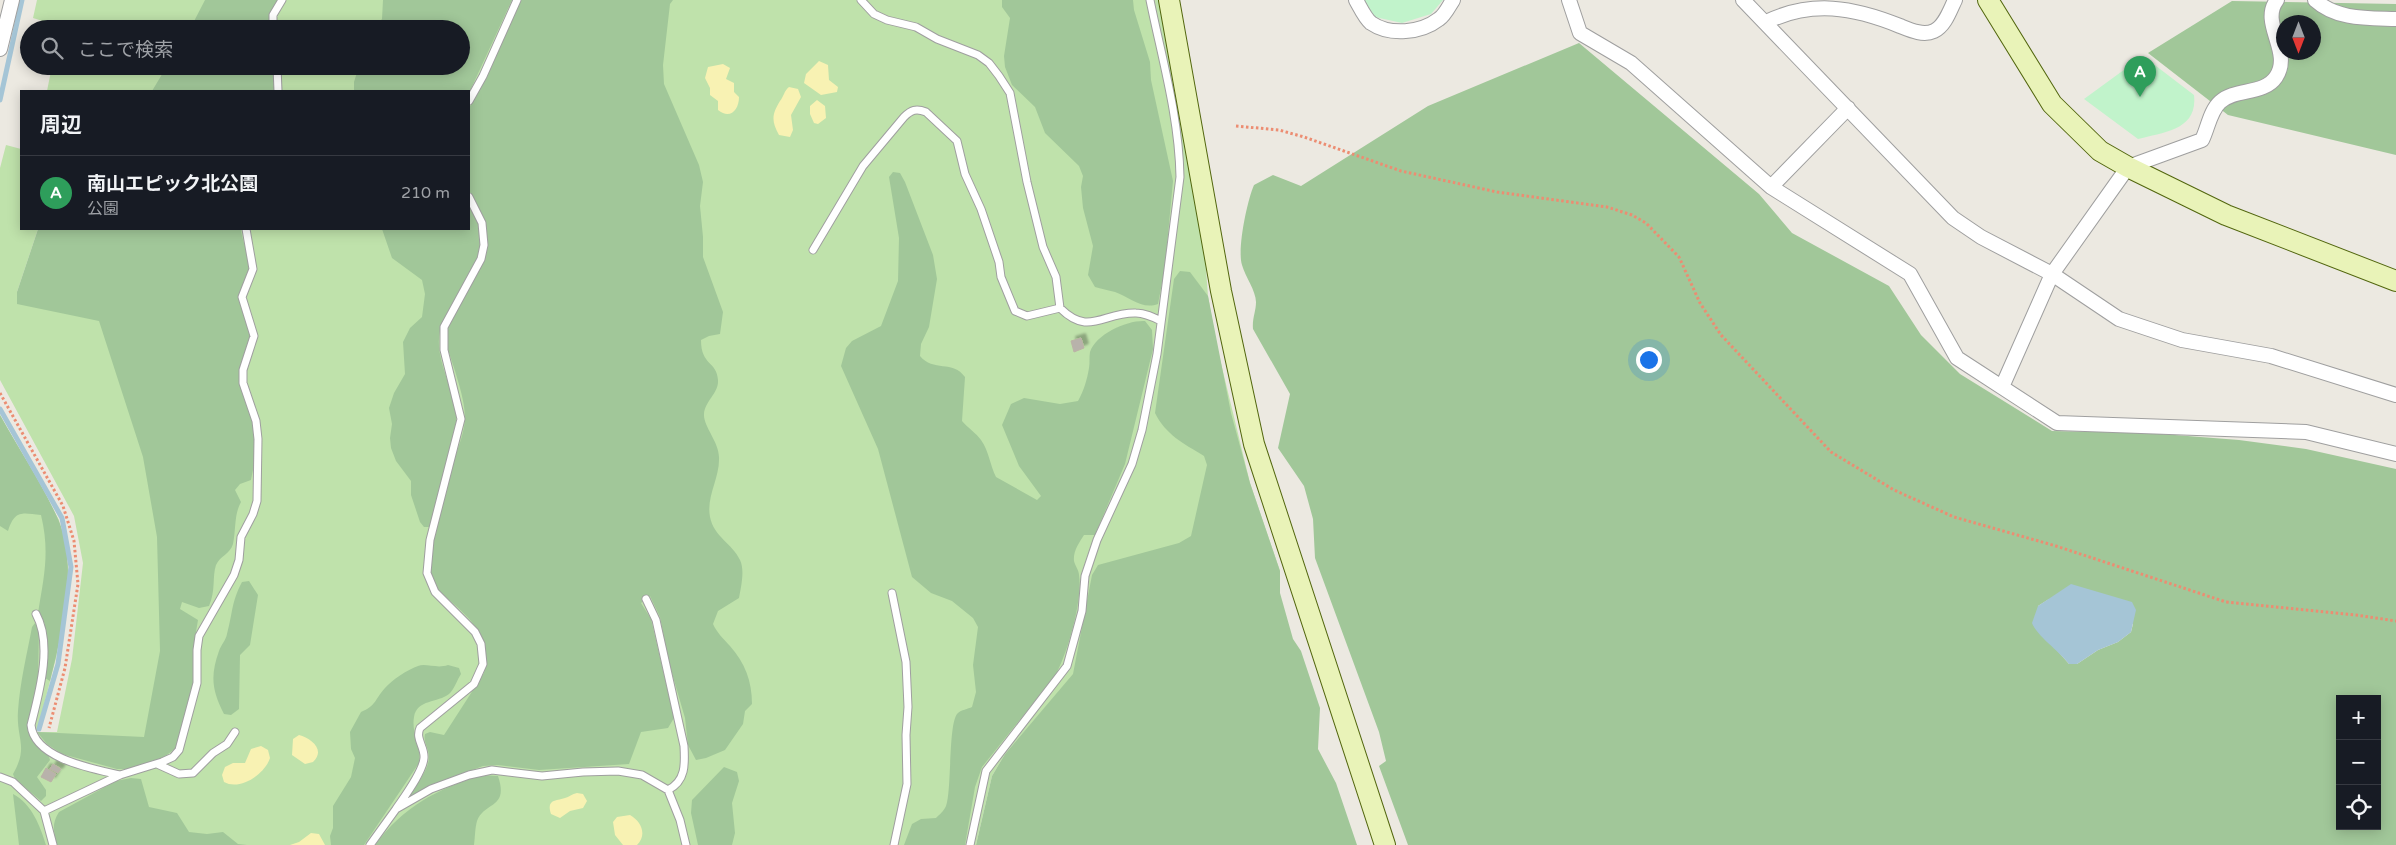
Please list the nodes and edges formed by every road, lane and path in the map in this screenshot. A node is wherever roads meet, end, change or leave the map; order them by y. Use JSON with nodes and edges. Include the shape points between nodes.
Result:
{"nodes":[{"id":1,"x":12,"y":0,"type":"edge"},
{"id":2,"x":282,"y":0,"type":"edge"},
{"id":3,"x":517,"y":0,"type":"edge"},
{"id":4,"x":861,"y":0,"type":"edge"},
{"id":5,"x":1150,"y":0,"type":"edge"},
{"id":6,"x":1169,"y":0,"type":"edge"},
{"id":7,"x":1356,"y":0,"type":"edge"},
{"id":8,"x":1452,"y":0,"type":"edge"},
{"id":9,"x":1569,"y":0,"type":"edge"},
{"id":10,"x":1743,"y":0,"type":"edge"},
{"id":11,"x":1955,"y":0,"type":"edge"},
{"id":12,"x":1988,"y":0,"type":"edge"},
{"id":13,"x":2278,"y":0,"type":"edge"},
{"id":14,"x":2315,"y":0,"type":"edge"},
{"id":15,"x":2396,"y":19,"type":"edge"},
{"id":16,"x":273,"y":20,"type":"edge"},
{"id":17,"x":1766,"y":22,"type":"junction"},
{"id":18,"x":0,"y":49,"type":"edge"},
{"id":19,"x":277,"y":75,"type":"edge"},
{"id":20,"x":278,"y":90,"type":"edge"},
{"id":21,"x":470,"y":99,"type":"edge"},
{"id":22,"x":1848,"y":108,"type":"junction"},
{"id":23,"x":1236,"y":126,"type":"dead end"},
{"id":24,"x":2128,"y":167,"type":"junction"},
{"id":25,"x":1771,"y":187,"type":"junction"},
{"id":26,"x":470,"y":199,"type":"edge"},
{"id":27,"x":246,"y":230,"type":"edge"},
{"id":28,"x":813,"y":250,"type":"dead end"},
{"id":29,"x":2052,"y":274,"type":"junction"},
{"id":30,"x":2396,"y":281,"type":"edge"},
{"id":31,"x":1060,"y":308,"type":"junction"},
{"id":32,"x":1161,"y":321,"type":"junction"},
{"id":33,"x":2002,"y":387,"type":"junction"},
{"id":34,"x":0,"y":393,"type":"edge"},
{"id":35,"x":2396,"y":395,"type":"edge"},
{"id":36,"x":2396,"y":454,"type":"edge"},
{"id":37,"x":892,"y":593,"type":"dead end"},
{"id":38,"x":646,"y":599,"type":"dead end"},
{"id":39,"x":36,"y":614,"type":"dead end"},
{"id":40,"x":2396,"y":621,"type":"edge"},
{"id":41,"x":49,"y":728,"type":"dead end"},
{"id":42,"x":235,"y":732,"type":"dead end"},
{"id":43,"x":157,"y":764,"type":"junction"},
{"id":44,"x":120,"y":775,"type":"junction"},
{"id":45,"x":0,"y":777,"type":"edge"},
{"id":46,"x":668,"y":790,"type":"junction"},
{"id":47,"x":396,"y":810,"type":"junction"},
{"id":48,"x":44,"y":811,"type":"junction"},
{"id":49,"x":53,"y":845,"type":"edge"},
{"id":50,"x":370,"y":845,"type":"edge"},
{"id":51,"x":686,"y":845,"type":"edge"},
{"id":52,"x":894,"y":845,"type":"edge"},
{"id":53,"x":970,"y":845,"type":"edge"},
{"id":54,"x":1385,"y":845,"type":"edge"}],
"edges":[{"from":1,"to":18,"type":"street"},
{"from":2,"to":16,"type":"lane"},
{"from":3,"to":21,"type":"lane"},
{"from":4,"to":31,"type":"lane","via":[[874,14],[916,27],[936,39],[978,55],[989,63],[1010,93],[1027,182],[1043,247],[1056,277]]},
{"from":5,"to":32,"type":"lane","via":[[1168,80],[1180,177]]},
{"from":6,"to":54,"type":"street","via":[[1221,291],[1254,444]]},
{"from":7,"to":8,"type":"street","via":[[1371,22],[1394,31],[1418,28],[1438,20]]},
{"from":9,"to":25,"type":"street","via":[[1580,32],[1631,63]]},
{"from":10,"to":17,"type":"street"},
{"from":11,"to":17,"type":"street","via":[[1942,25],[1935,31],[1924,33],[1830,3],[1816,3],[1778,13]]},
{"from":12,"to":24,"type":"street","via":[[2052,104],[2100,150]]},
{"from":13,"to":24,"type":"street","via":[[2272,7],[2272,20],[2281,48],[2281,66],[2275,79],[2261,88],[2232,95],[2220,102],[2212,111],[2202,140]]},
{"from":14,"to":15,"type":"street","via":[[2321,6],[2348,17]]},
{"from":17,"to":22,"type":"street"},
{"from":19,"to":20,"type":"lane"},
{"from":22,"to":25,"type":"street"},
{"from":22,"to":29,"type":"street","via":[[1953,218],[1981,237]]},
{"from":23,"to":40,"type":"path","via":[[1288,132],[1401,171],[1497,192],[1607,206],[1639,219],[1679,257],[1700,303],[1721,335],[1831,452],[1894,490],[1954,517],[2056,546],[2226,602]]},
{"from":24,"to":29,"type":"street"},
{"from":24,"to":30,"type":"street","via":[[2226,215]]},
{"from":25,"to":33,"type":"street","via":[[1910,274],[1957,358]]},
{"from":26,"to":47,"type":"lane","via":[[482,223],[484,245],[481,259],[444,327],[444,350],[461,419],[430,540],[427,573],[435,592],[475,632],[483,664],[474,684],[420,728],[418,738],[423,750],[423,764]]},
{"from":27,"to":43,"type":"lane","via":[[253,269],[242,297],[254,336],[243,370],[243,383],[257,430],[257,501],[241,537],[234,575],[200,636],[197,682],[182,742],[173,757]]},
{"from":28,"to":31,"type":"lane","via":[[863,166],[910,111],[920,110],[957,141],[965,174],[981,209],[1001,277],[1015,311],[1027,316]]},
{"from":29,"to":33,"type":"street"},
{"from":29,"to":35,"type":"street","via":[[2119,319],[2153,332],[2272,356]]},
{"from":31,"to":32,"type":"lane","via":[[1078,322],[1138,312]]},
{"from":32,"to":53,"type":"lane","via":[[1142,430],[1132,464],[1097,540],[1085,576],[1082,611],[1067,666],[986,771]]},
{"from":33,"to":36,"type":"street","via":[[2058,423],[2306,432]]},
{"from":34,"to":41,"type":"path","via":[[63,506],[74,541],[78,584],[65,668]]},
{"from":37,"to":52,"type":"lane","via":[[906,662],[908,707],[907,784]]},
{"from":38,"to":46,"type":"lane","via":[[656,620],[684,746],[686,766],[675,786]]},
{"from":39,"to":44,"type":"lane","via":[[42,627],[42,681],[32,732],[54,755],[65,761]]},
{"from":42,"to":43,"type":"lane","via":[[227,744],[193,773],[179,774]]},
{"from":43,"to":44,"type":"lane"},
{"from":44,"to":48,"type":"lane"},
{"from":45,"to":48,"type":"lane","via":[[13,782]]},
{"from":46,"to":47,"type":"lane","via":[[642,775],[618,771],[542,776],[492,770],[432,789]]},
{"from":46,"to":51,"type":"lane"},
{"from":47,"to":50,"type":"lane"},
{"from":48,"to":49,"type":"lane"}]}
